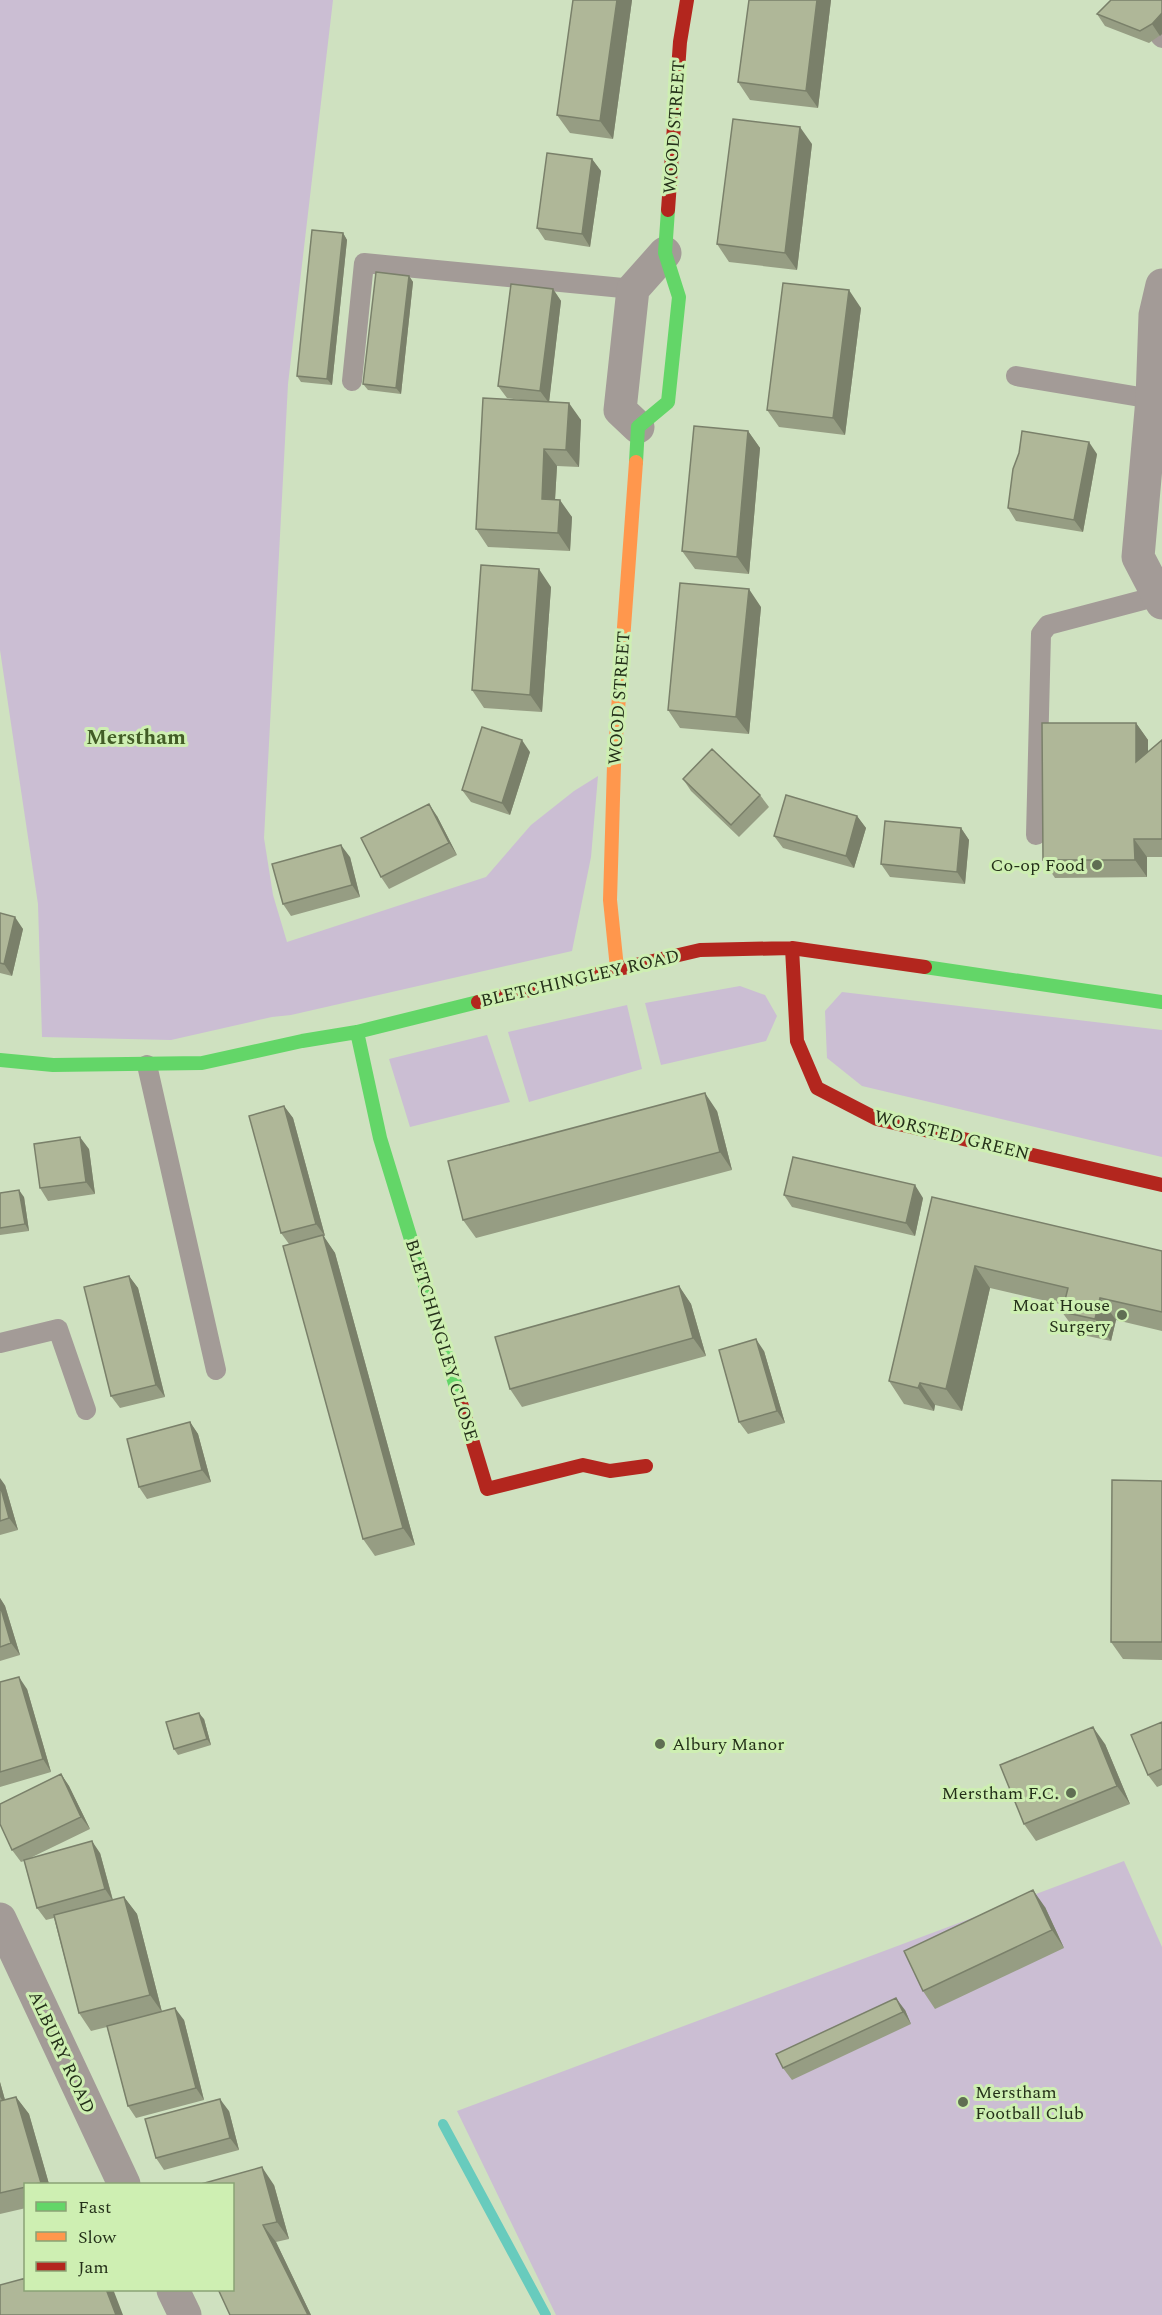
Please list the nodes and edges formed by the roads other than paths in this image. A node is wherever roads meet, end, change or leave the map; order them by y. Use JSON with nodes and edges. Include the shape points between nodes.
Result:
{"nodes":[{"id":1,"x":687,"y":0,"type":"edge"},
{"id":2,"x":665,"y":254,"type":"junction"},
{"id":3,"x":1162,"y":285,"type":"edge"},
{"id":4,"x":633,"y":289,"type":"junction"},
{"id":5,"x":1016,"y":376,"type":"dead end"},
{"id":6,"x":352,"y":381,"type":"dead end"},
{"id":7,"x":1157,"y":397,"type":"edge"},
{"id":8,"x":638,"y":427,"type":"junction"},
{"id":9,"x":1160,"y":600,"type":"edge"},
{"id":10,"x":1036,"y":835,"type":"dead end"},
{"id":11,"x":792,"y":948,"type":"junction"},
{"id":12,"x":617,"y":968,"type":"junction"},
{"id":13,"x":1162,"y":1002,"type":"edge"},
{"id":14,"x":357,"y":1032,"type":"junction"},
{"id":15,"x":0,"y":1060,"type":"edge"},
{"id":16,"x":147,"y":1065,"type":"junction"},
{"id":17,"x":1162,"y":1185,"type":"edge"},
{"id":18,"x":0,"y":1343,"type":"edge"},
{"id":19,"x":216,"y":1370,"type":"dead end"},
{"id":20,"x":86,"y":1410,"type":"dead end"},
{"id":21,"x":646,"y":1466,"type":"dead end"},
{"id":22,"x":0,"y":1919,"type":"edge"},
{"id":23,"x":124,"y":2183,"type":"edge"},
{"id":24,"x":174,"y":2291,"type":"edge"},
{"id":25,"x":185,"y":2315,"type":"edge"}],
"edges":[{"from":1,"to":2,"type":"street","name":"WOOD STREET","via":[[680,42]]},
{"from":2,"to":4,"type":"street"},
{"from":2,"to":8,"type":"street","name":"WOOD STREET","via":[[679,297],[668,402]]},
{"from":3,"to":7,"type":"street","via":[[1155,315]]},
{"from":4,"to":6,"type":"lane","via":[[364,263]]},
{"from":4,"to":8,"type":"street","via":[[620,410]]},
{"from":5,"to":7,"type":"lane"},
{"from":7,"to":9,"type":"street","via":[[1138,557]]},
{"from":8,"to":12,"type":"street","name":"WOOD STREET","via":[[614,765],[610,900]]},
{"from":9,"to":10,"type":"lane","via":[[1048,625],[1041,634]]},
{"from":11,"to":12,"type":"street","name":"BLETCHINGLEY ROAD","via":[[700,950]]},
{"from":11,"to":13,"type":"street","name":"BLETCHINGLEY ROAD"},
{"from":11,"to":17,"type":"street","name":"WORSTED GREEN","via":[[797,1041],[817,1088],[877,1119]]},
{"from":12,"to":14,"type":"street","name":"BLETCHINGLEY ROAD"},
{"from":14,"to":16,"type":"street","name":"BLETCHINGLEY ROAD","via":[[202,1063]]},
{"from":14,"to":21,"type":"street","name":"BLETCHINGLEY CLOSE","via":[[380,1138],[487,1489],[583,1465],[610,1471]]},
{"from":15,"to":16,"type":"street","name":"BLETCHINGLEY ROAD","via":[[53,1065]]},
{"from":16,"to":19,"type":"lane"},
{"from":18,"to":20,"type":"lane","via":[[58,1329]]},
{"from":22,"to":23,"type":"street","name":"ALBURY ROAD"},
{"from":24,"to":25,"type":"street"}]}
